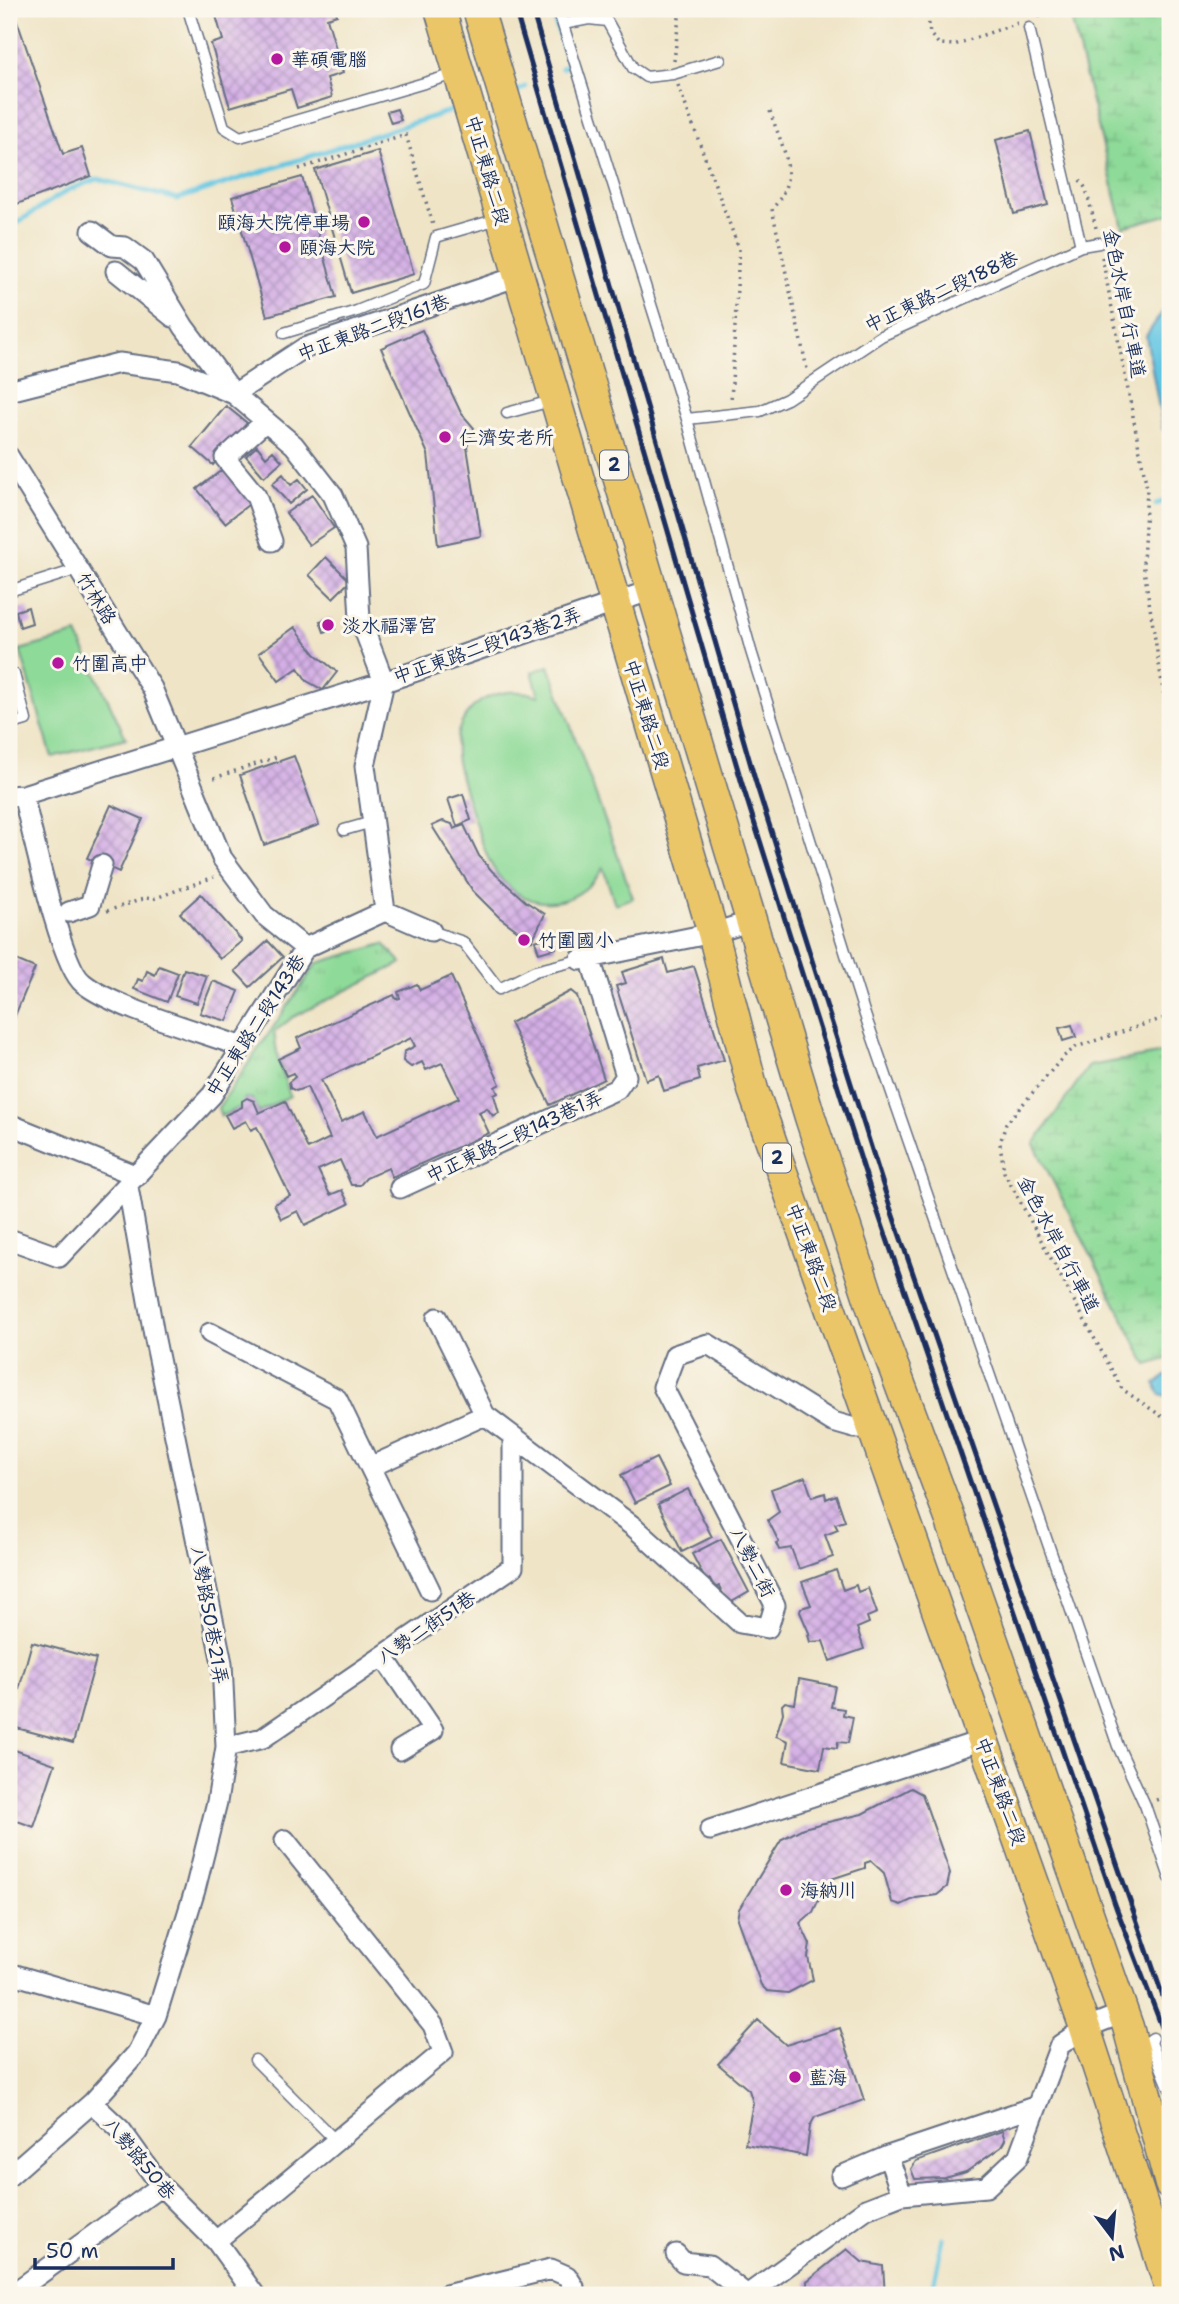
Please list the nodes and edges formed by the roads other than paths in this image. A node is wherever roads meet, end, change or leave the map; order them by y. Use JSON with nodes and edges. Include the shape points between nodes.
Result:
{"nodes":[{"id":1,"x":188,"y":9,"type":"edge"},
{"id":2,"x":440,"y":9,"type":"edge"},
{"id":3,"x":478,"y":9,"type":"edge"},
{"id":4,"x":558,"y":9,"type":"edge"},
{"id":5,"x":562,"y":24,"type":"junction"},
{"id":6,"x":1029,"y":28,"type":"road end"},
{"id":7,"x":720,"y":60,"type":"dead end"},
{"id":8,"x":459,"y":73,"type":"junction"},
{"id":9,"x":502,"y":218,"type":"junction"},
{"id":10,"x":92,"y":231,"type":"dead end"},
{"id":11,"x":1099,"y":243,"type":"road end"},
{"id":12,"x":1081,"y":246,"type":"junction"},
{"id":13,"x":117,"y":271,"type":"dead end"},
{"id":14,"x":519,"y":276,"type":"junction"},
{"id":15,"x":360,"y":319,"type":"junction"},
{"id":16,"x":184,"y":327,"type":"junction"},
{"id":17,"x":284,"y":333,"type":"dead end"},
{"id":18,"x":9,"y":391,"type":"edge"},
{"id":19,"x":234,"y":394,"type":"junction"},
{"id":20,"x":555,"y":400,"type":"junction"},
{"id":21,"x":507,"y":414,"type":"dead end"},
{"id":22,"x":687,"y":419,"type":"junction"},
{"id":23,"x":266,"y":421,"type":"junction"},
{"id":24,"x":9,"y":457,"type":"edge"},
{"id":25,"x":272,"y":541,"type":"dead end"},
{"id":26,"x":79,"y":569,"type":"junction"},
{"id":27,"x":652,"y":590,"type":"junction"},
{"id":28,"x":9,"y":591,"type":"edge"},
{"id":29,"x":613,"y":601,"type":"junction"},
{"id":30,"x":9,"y":676,"type":"edge"},
{"id":31,"x":384,"y":682,"type":"junction"},
{"id":32,"x":9,"y":725,"type":"edge"},
{"id":33,"x":175,"y":745,"type":"junction"},
{"id":34,"x":16,"y":795,"type":"edge"},
{"id":35,"x":372,"y":822,"type":"junction"},
{"id":36,"x":344,"y":830,"type":"dead end"},
{"id":37,"x":102,"y":865,"type":"dead end"},
{"id":38,"x":385,"y":911,"type":"junction"},
{"id":39,"x":69,"y":912,"type":"dead end"},
{"id":40,"x":749,"y":922,"type":"junction"},
{"id":41,"x":431,"y":931,"type":"joint"},
{"id":42,"x":713,"y":933,"type":"junction"},
{"id":43,"x":305,"y":947,"type":"junction"},
{"id":44,"x":585,"y":959,"type":"junction"},
{"id":45,"x":242,"y":1046,"type":"junction"},
{"id":46,"x":9,"y":1124,"type":"edge"},
{"id":47,"x":133,"y":1181,"type":"junction"},
{"id":48,"x":400,"y":1188,"type":"dead end"},
{"id":49,"x":9,"y":1238,"type":"edge"},
{"id":50,"x":437,"y":1318,"type":"dead end"},
{"id":51,"x":210,"y":1333,"type":"dead end"},
{"id":52,"x":485,"y":1415,"type":"junction"},
{"id":53,"x":872,"y":1428,"type":"junction"},
{"id":54,"x":513,"y":1437,"type":"junction"},
{"id":55,"x":370,"y":1467,"type":"junction"},
{"id":56,"x":430,"y":1590,"type":"dead end"},
{"id":57,"x":383,"y":1656,"type":"junction"},
{"id":58,"x":983,"y":1740,"type":"junction"},
{"id":59,"x":226,"y":1747,"type":"junction"},
{"id":60,"x":400,"y":1749,"type":"dead end"},
{"id":61,"x":710,"y":1830,"type":"dead end"},
{"id":62,"x":285,"y":1840,"type":"dead end"},
{"id":63,"x":1170,"y":1878,"type":"edge"},
{"id":64,"x":9,"y":1973,"type":"edge"},
{"id":65,"x":1123,"y":2013,"type":"junction"},
{"id":66,"x":156,"y":2015,"type":"junction"},
{"id":67,"x":1085,"y":2028,"type":"junction"},
{"id":68,"x":1153,"y":2038,"type":"dead end"},
{"id":69,"x":255,"y":2060,"type":"dead end"},
{"id":70,"x":1170,"y":2089,"type":"edge"},
{"id":71,"x":92,"y":2102,"type":"junction"},
{"id":72,"x":1037,"y":2106,"type":"junction"},
{"id":73,"x":335,"y":2140,"type":"junction"},
{"id":74,"x":888,"y":2156,"type":"junction"},
{"id":75,"x":9,"y":2176,"type":"edge"},
{"id":76,"x":841,"y":2176,"type":"dead end"},
{"id":77,"x":1170,"y":2184,"type":"edge"},
{"id":78,"x":160,"y":2186,"type":"junction"},
{"id":79,"x":902,"y":2195,"type":"junction"},
{"id":80,"x":216,"y":2241,"type":"junction"},
{"id":81,"x":676,"y":2255,"type":"dead end"},
{"id":82,"x":1170,"y":2288,"type":"edge"},
{"id":83,"x":12,"y":2295,"type":"edge"},
{"id":84,"x":255,"y":2295,"type":"edge"},
{"id":85,"x":446,"y":2295,"type":"edge"},
{"id":86,"x":572,"y":2295,"type":"edge"},
{"id":87,"x":747,"y":2295,"type":"edge"}],
"edges":[{"from":1,"to":8,"type":"lane","via":[[224,127],[240,137]]},
{"from":2,"to":8,"type":"main road","name":"中正東路二段","number":"2"},
{"from":3,"to":27,"type":"main road","name":"中正東路二段","number":"2"},
{"from":4,"to":5,"type":"lane"},
{"from":5,"to":7,"type":"lane","via":[[607,21],[633,68],[646,77]]},
{"from":5,"to":22,"type":"lane"},
{"from":6,"to":12,"type":"lane"},
{"from":8,"to":9,"type":"main road","name":"中正東路二段","number":"2"},
{"from":9,"to":14,"type":"main road","name":"中正東路二段","number":"2"},
{"from":9,"to":15,"type":"lane","via":[[436,237],[424,284]]},
{"from":10,"to":16,"type":"street","via":[[144,261]]},
{"from":11,"to":12,"type":"lane","name":"中正東路二段188巷"},
{"from":12,"to":22,"type":"lane","name":"中正東路二段188巷","via":[[881,335],[787,400],[760,411]]},
{"from":13,"to":16,"type":"street"},
{"from":14,"to":15,"type":"street","name":"中正東路二段161巷"},
{"from":14,"to":20,"type":"main road","name":"中正東路二段","number":"2"},
{"from":15,"to":17,"type":"lane"},
{"from":15,"to":19,"type":"street","name":"中正東路二段161巷","via":[[304,348]]},
{"from":16,"to":19,"type":"street"},
{"from":18,"to":19,"type":"street","via":[[119,363],[178,371]]},
{"from":19,"to":23,"type":"street"},
{"from":20,"to":21,"type":"lane"},
{"from":20,"to":29,"type":"main road","name":"中正東路二段","number":"2"},
{"from":22,"to":63,"type":"lane","via":[[751,651],[865,1015],[1118,1746]]},
{"from":23,"to":25,"type":"street","via":[[225,458],[256,496]]},
{"from":23,"to":31,"type":"street","via":[[294,445],[333,495],[356,548],[360,619]]},
{"from":24,"to":26,"type":"street","name":"竹林路"},
{"from":26,"to":28,"type":"lane"},
{"from":26,"to":33,"type":"street","name":"竹林路","via":[[152,688]]},
{"from":27,"to":29,"type":"street","name":"中正東路二段143巷2弄"},
{"from":27,"to":40,"type":"main road","name":"中正東路二段","number":"2"},
{"from":29,"to":31,"type":"street","name":"中正東路二段143巷2弄"},
{"from":29,"to":42,"type":"main road","name":"中正東路二段","number":"2"},
{"from":30,"to":32,"type":"lane","via":[[13,674],[26,720]]},
{"from":31,"to":33,"type":"street"},
{"from":31,"to":35,"type":"street","name":"中正東路二段143巷2弄","via":[[365,766]]},
{"from":33,"to":34,"type":"street"},
{"from":33,"to":43,"type":"street","name":"竹林路","via":[[222,858],[264,915]]},
{"from":34,"to":45,"type":"street","via":[[66,957],[80,982],[105,997]]},
{"from":35,"to":36,"type":"lane"},
{"from":35,"to":38,"type":"street","name":"中正東路二段143巷2弄"},
{"from":37,"to":39,"type":"street","via":[[90,905]]},
{"from":38,"to":41,"type":"street"},
{"from":38,"to":43,"type":"street","name":"中正東路二段143巷"},
{"from":40,"to":42,"type":"street"},
{"from":40,"to":65,"type":"main road","name":"中正東路二段","number":"2","via":[[876,1320]]},
{"from":41,"to":44,"type":"lane","via":[[463,942],[499,989],[535,971]]},
{"from":42,"to":44,"type":"street"},
{"from":42,"to":53,"type":"main road","name":"中正東路二段","number":"2","via":[[753,1090]]},
{"from":43,"to":45,"type":"street","name":"中正東路二段143巷"},
{"from":44,"to":48,"type":"street","name":"中正東路二段143巷1弄","via":[[626,1076],[617,1089]]},
{"from":45,"to":47,"type":"street","name":"中正東路二段143巷","via":[[212,1095]]},
{"from":46,"to":47,"type":"street"},
{"from":47,"to":49,"type":"street","name":"中正東路二段143巷","via":[[59,1257]]},
{"from":47,"to":59,"type":"street","name":"八勢路50巷21弄","via":[[154,1335],[222,1663]]},
{"from":50,"to":52,"type":"street","name":"八勢二街"},
{"from":51,"to":55,"type":"street","via":[[337,1399]]},
{"from":52,"to":54,"type":"street","name":"八勢二街"},
{"from":52,"to":55,"type":"street"},
{"from":53,"to":54,"type":"street","name":"八勢二街","via":[[833,1422],[708,1344],[675,1355],[663,1387],[775,1605],[768,1628],[740,1623],[634,1527]]},
{"from":53,"to":58,"type":"main road","name":"中正東路二段","number":"2"},
{"from":54,"to":57,"type":"street","name":"八勢二街51巷","via":[[513,1567]]},
{"from":55,"to":56,"type":"street"},
{"from":57,"to":59,"type":"street","name":"八勢二街51巷","via":[[264,1738]]},
{"from":57,"to":60,"type":"street","via":[[433,1730]]},
{"from":58,"to":61,"type":"street"},
{"from":58,"to":67,"type":"main road","name":"中正東路二段","number":"2"},
{"from":59,"to":66,"type":"street","name":"八勢路50巷21弄","via":[[195,1890]]},
{"from":62,"to":73,"type":"street","via":[[433,2025],[443,2052]]},
{"from":64,"to":66,"type":"street"},
{"from":65,"to":67,"type":"street"},
{"from":65,"to":77,"type":"main road","name":"中正東路二段","number":"2"},
{"from":66,"to":71,"type":"street","name":"八勢路50巷21弄","via":[[137,2053]]},
{"from":67,"to":72,"type":"street","via":[[1060,2045]]},
{"from":67,"to":82,"type":"main road","name":"中正東路二段","number":"2"},
{"from":68,"to":70,"type":"lane"},
{"from":69,"to":73,"type":"lane"},
{"from":71,"to":75,"type":"street","name":"八勢路50巷"},
{"from":71,"to":78,"type":"street","name":"八勢路50巷","via":[[121,2130]]},
{"from":72,"to":74,"type":"street"},
{"from":72,"to":79,"type":"street","via":[[1018,2157],[986,2188]]},
{"from":73,"to":80,"type":"street"},
{"from":74,"to":76,"type":"street"},
{"from":74,"to":79,"type":"street"},
{"from":78,"to":80,"type":"street","name":"八勢路50巷"},
{"from":78,"to":83,"type":"street"},
{"from":79,"to":87,"type":"street","via":[[866,2209]]},
{"from":80,"to":84,"type":"street","name":"八勢路50巷"},
{"from":81,"to":87,"type":"street","via":[[683,2262],[709,2265]]},
{"from":85,"to":86,"type":"street","via":[[551,2269],[567,2276]]}]}
